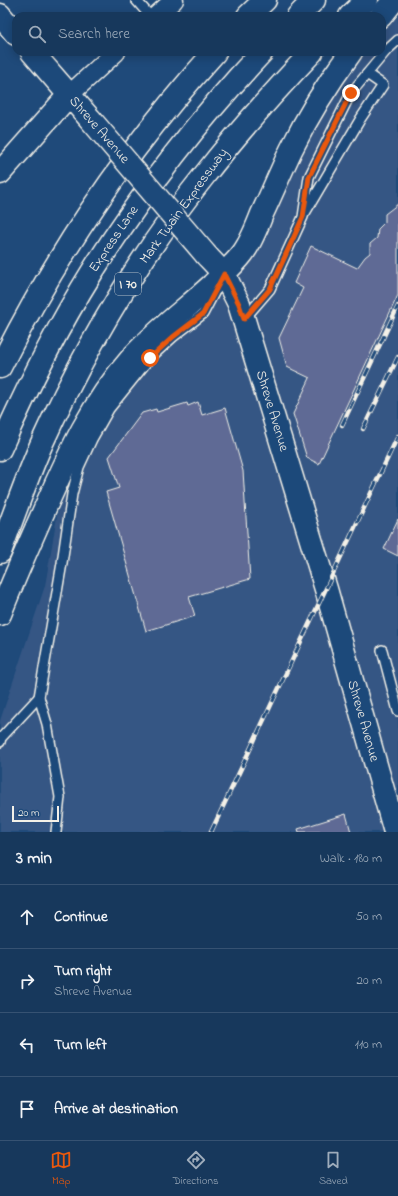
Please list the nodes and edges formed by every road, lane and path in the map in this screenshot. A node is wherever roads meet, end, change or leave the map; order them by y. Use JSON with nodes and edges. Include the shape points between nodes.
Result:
{"nodes":[{"id":1,"x":136,"y":0,"type":"edge"},
{"id":2,"x":174,"y":0,"type":"edge"},
{"id":3,"x":265,"y":0,"type":"edge"},
{"id":4,"x":314,"y":0,"type":"edge"},
{"id":5,"x":368,"y":0,"type":"edge"},
{"id":6,"x":394,"y":0,"type":"edge"},
{"id":7,"x":146,"y":12,"type":"edge"},
{"id":8,"x":160,"y":12,"type":"edge"},
{"id":9,"x":252,"y":12,"type":"edge"},
{"id":10,"x":302,"y":12,"type":"edge"},
{"id":11,"x":354,"y":12,"type":"edge"},
{"id":12,"x":384,"y":12,"type":"edge"},
{"id":13,"x":0,"y":15,"type":"edge"},
{"id":14,"x":12,"y":29,"type":"edge"},
{"id":15,"x":398,"y":40,"type":"edge"},
{"id":16,"x":386,"y":51,"type":"edge"},
{"id":17,"x":35,"y":56,"type":"edge"},
{"id":18,"x":112,"y":56,"type":"edge"},
{"id":19,"x":212,"y":56,"type":"edge"},
{"id":20,"x":258,"y":56,"type":"edge"},
{"id":21,"x":308,"y":56,"type":"edge"},
{"id":22,"x":348,"y":56,"type":"edge"},
{"id":23,"x":382,"y":56,"type":"edge"},
{"id":24,"x":367,"y":74,"type":"junction"},
{"id":25,"x":68,"y":95,"type":"junction"},
{"id":26,"x":0,"y":173,"type":"edge"},
{"id":27,"x":303,"y":217,"type":"junction"},
{"id":28,"x":224,"y":274,"type":"junction"},
{"id":29,"x":244,"y":319,"type":"junction"},
{"id":30,"x":6,"y":352,"type":"edge"},
{"id":31,"x":0,"y":367,"type":"edge"},
{"id":32,"x":0,"y":449,"type":"edge"},
{"id":33,"x":0,"y":552,"type":"edge"},
{"id":34,"x":0,"y":614,"type":"edge"},
{"id":35,"x":382,"y":650,"type":"dead end"},
{"id":36,"x":39,"y":697,"type":"junction"},
{"id":37,"x":398,"y":711,"type":"edge"},
{"id":38,"x":0,"y":742,"type":"edge"},
{"id":39,"x":56,"y":832,"type":"edge"},
{"id":40,"x":395,"y":832,"type":"edge"}],
"edges":[{"from":1,"to":7,"type":"lane"},
{"from":2,"to":8,"type":"street"},
{"from":3,"to":9,"type":"main road"},
{"from":4,"to":10,"type":"main road"},
{"from":5,"to":11,"type":"main road"},
{"from":6,"to":12,"type":"main road"},
{"from":13,"to":14,"type":"main road"},
{"from":15,"to":16,"type":"lane"},
{"from":17,"to":25,"type":"main road","name":"Shreve Avenue"},
{"from":18,"to":25,"type":"street"},
{"from":19,"to":30,"type":"main road","via":[[142,139],[110,184],[39,293]]},
{"from":20,"to":32,"type":"main road","name":"Express Lane","via":[[207,113],[138,204],[96,266],[39,367]]},
{"from":21,"to":33,"type":"main road","name":"Mark Twain Expressway","number":"I 70","via":[[268,98],[202,177],[121,294],[73,380],[44,439]]},
{"from":22,"to":28,"type":"main road","via":[[311,112],[243,254]]},
{"from":23,"to":24,"type":"lane"},
{"from":24,"to":27,"type":"lane","via":[[351,93],[309,177]]},
{"from":24,"to":27,"type":"lane","via":[[383,85]]},
{"from":25,"to":26,"type":"main road"},
{"from":25,"to":28,"type":"main road","name":"Shreve Avenue","bridge":true},
{"from":27,"to":29,"type":"lane","via":[[270,289]]},
{"from":28,"to":29,"type":"main road","name":"Shreve Avenue"},
{"from":28,"to":34,"type":"main road","via":[[169,321],[112,380],[78,435]]},
{"from":28,"to":36,"type":"lane","via":[[203,314],[150,358],[109,409],[79,467],[72,494]]},
{"from":29,"to":40,"type":"main road","name":"Shreve Avenue","via":[[326,589]]},
{"from":30,"to":31,"type":"main road"},
{"from":35,"to":37,"type":"lane"},
{"from":36,"to":38,"type":"lane"},
{"from":36,"to":39,"type":"lane","via":[[47,724],[60,797]]}]}
